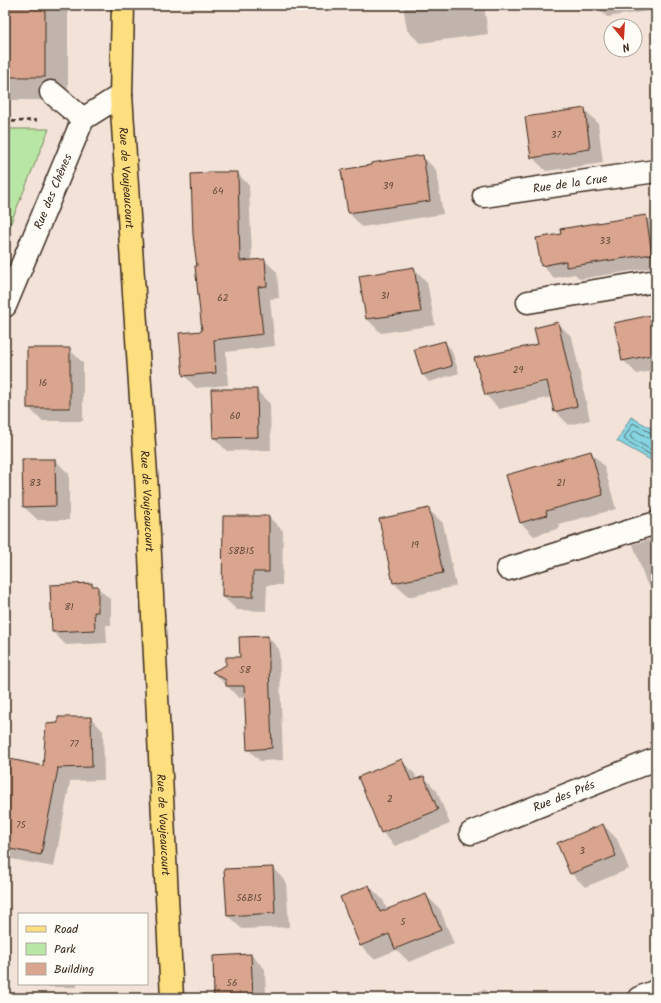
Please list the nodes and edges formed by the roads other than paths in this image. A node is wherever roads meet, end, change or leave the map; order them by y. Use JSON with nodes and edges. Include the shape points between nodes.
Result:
{"nodes":[{"id":1,"x":123,"y":5,"type":"edge"},
{"id":2,"x":51,"y":92,"type":"dead end"},
{"id":3,"x":121,"y":94,"type":"junction"},
{"id":4,"x":83,"y":119,"type":"junction"},
{"id":5,"x":656,"y":171,"type":"edge"},
{"id":6,"x":484,"y":196,"type":"dead end"},
{"id":7,"x":656,"y":281,"type":"edge"},
{"id":8,"x":528,"y":302,"type":"dead end"},
{"id":9,"x":5,"y":306,"type":"edge"},
{"id":10,"x":656,"y":523,"type":"edge"},
{"id":11,"x":508,"y":569,"type":"dead end"},
{"id":12,"x":656,"y":759,"type":"edge"},
{"id":13,"x":471,"y":833,"type":"dead end"},
{"id":14,"x":656,"y":991,"type":"edge"},
{"id":15,"x":172,"y":998,"type":"edge"},
{"id":16,"x":640,"y":998,"type":"edge"}],
"edges":[{"from":1,"to":3,"type":"main road","name":"Rue de Voujeaucourt"},
{"from":2,"to":4,"type":"street"},
{"from":3,"to":4,"type":"street"},
{"from":3,"to":15,"type":"main road","name":"Rue de Voujeaucourt","via":[[146,475]]},
{"from":4,"to":9,"type":"street","name":"Rue des Chênes"},
{"from":5,"to":6,"type":"street","name":"Rue de la Crue"},
{"from":7,"to":8,"type":"street"},
{"from":10,"to":11,"type":"street"},
{"from":12,"to":13,"type":"street","name":"Rue des Prés"},
{"from":14,"to":16,"type":"street"}]}
